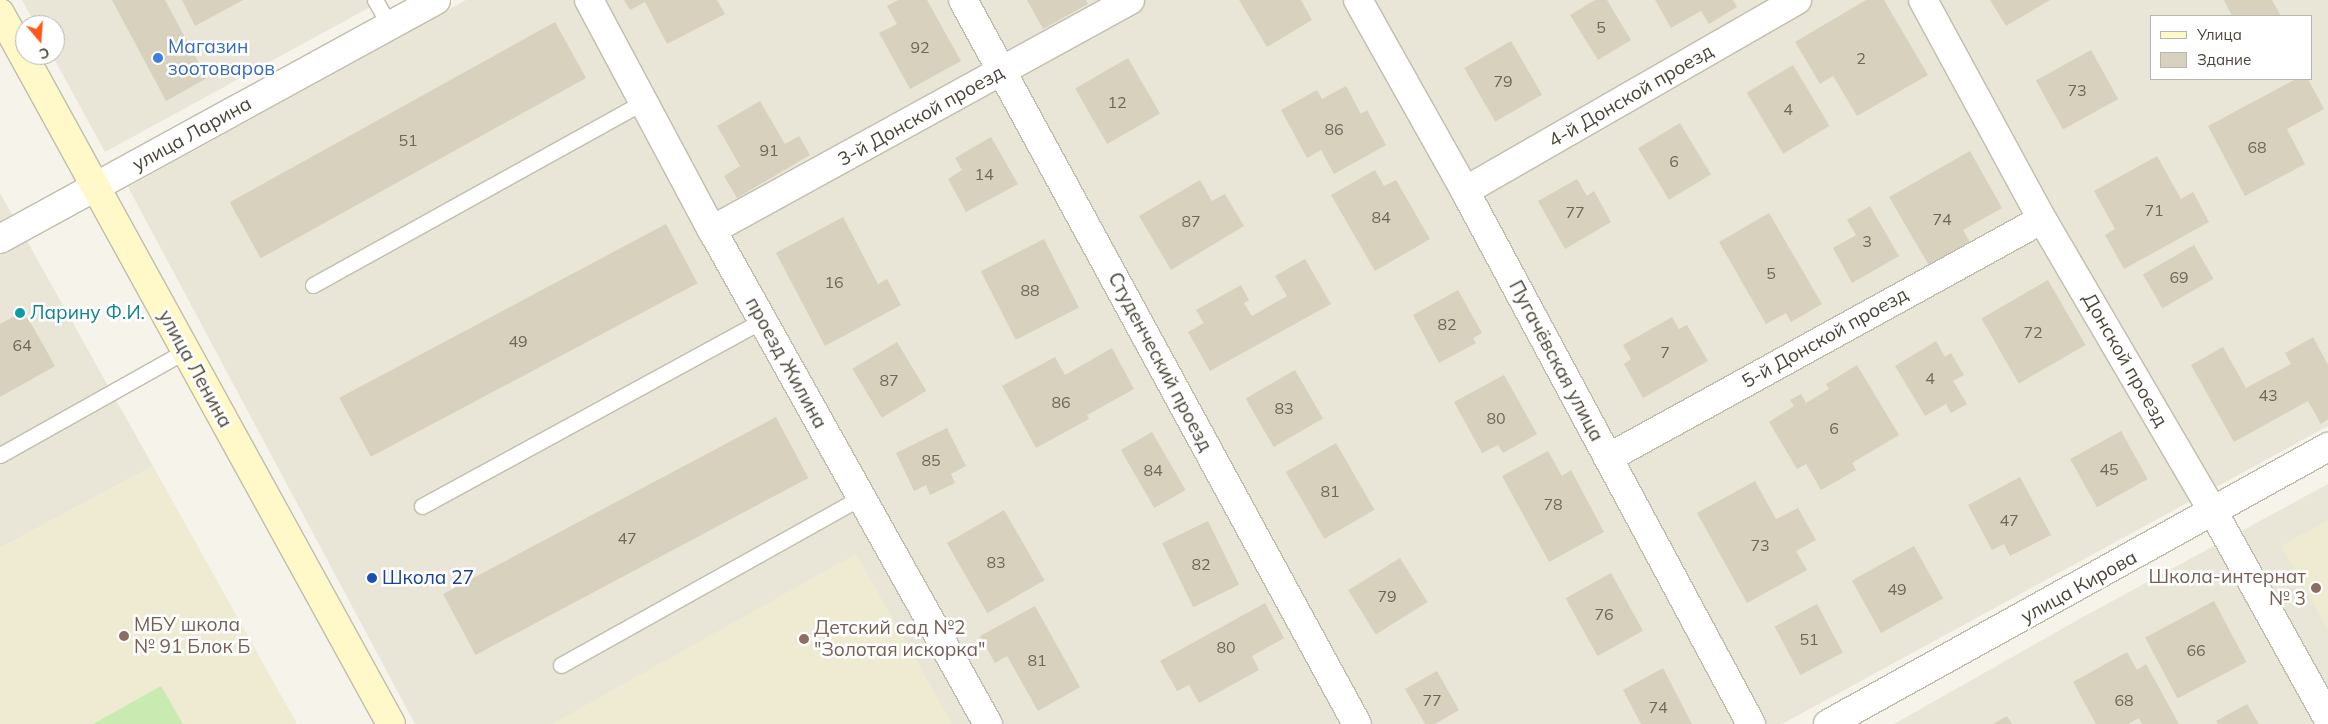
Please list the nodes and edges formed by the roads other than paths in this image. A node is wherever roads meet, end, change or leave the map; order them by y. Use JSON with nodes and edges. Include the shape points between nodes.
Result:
{"nodes":[{"id":1,"x":375,"y":0,"type":"edge"},
{"id":2,"x":436,"y":0,"type":"edge"},
{"id":3,"x":588,"y":0,"type":"edge"},
{"id":4,"x":963,"y":0,"type":"edge"},
{"id":5,"x":1130,"y":0,"type":"edge"},
{"id":6,"x":1358,"y":0,"type":"edge"},
{"id":7,"x":1797,"y":0,"type":"edge"},
{"id":8,"x":1923,"y":0,"type":"edge"},
{"id":9,"x":0,"y":13,"type":"edge"},
{"id":10,"x":390,"y":26,"type":"junction"},
{"id":11,"x":1003,"y":71,"type":"junction"},
{"id":12,"x":643,"y":102,"type":"junction"},
{"id":13,"x":95,"y":187,"type":"junction"},
{"id":14,"x":1465,"y":191,"type":"junction"},
{"id":15,"x":2042,"y":219,"type":"junction"},
{"id":16,"x":712,"y":230,"type":"junction"},
{"id":17,"x":0,"y":239,"type":"edge"},
{"id":18,"x":313,"y":285,"type":"dead end"},
{"id":19,"x":762,"y":321,"type":"junction"},
{"id":20,"x":185,"y":351,"type":"junction"},
{"id":21,"x":2328,"y":447,"type":"edge"},
{"id":22,"x":0,"y":455,"type":"edge"},
{"id":23,"x":1608,"y":458,"type":"junction"},
{"id":24,"x":861,"y":497,"type":"junction"},
{"id":25,"x":422,"y":506,"type":"dead end"},
{"id":26,"x":2214,"y":513,"type":"junction"},
{"id":27,"x":560,"y":665,"type":"dead end"},
{"id":28,"x":2328,"y":719,"type":"edge"},
{"id":29,"x":391,"y":724,"type":"edge"},
{"id":30,"x":988,"y":724,"type":"edge"},
{"id":31,"x":1357,"y":724,"type":"edge"},
{"id":32,"x":1751,"y":724,"type":"edge"},
{"id":33,"x":1828,"y":724,"type":"edge"}],
"edges":[{"from":1,"to":10,"type":"lane"},
{"from":2,"to":10,"type":"street","name":"улица Ларина"},
{"from":3,"to":12,"type":"street","name":"проезд Жилина"},
{"from":4,"to":11,"type":"street","name":"Студенческий проезд"},
{"from":5,"to":11,"type":"street","name":"3-й Донской проезд"},
{"from":6,"to":14,"type":"street","name":"Пугачёвская улица"},
{"from":7,"to":14,"type":"street","name":"4-й Донской проезд"},
{"from":8,"to":15,"type":"street","name":"Донской проезд"},
{"from":9,"to":13,"type":"main road","name":"улица Ленина"},
{"from":10,"to":13,"type":"street","name":"улица Ларина"},
{"from":11,"to":16,"type":"street","name":"3-й Донской проезд"},
{"from":11,"to":31,"type":"street","name":"Студенческий проезд"},
{"from":12,"to":16,"type":"street","name":"проезд Жилина"},
{"from":12,"to":18,"type":"lane"},
{"from":13,"to":17,"type":"street","name":"улица Ларина"},
{"from":13,"to":20,"type":"main road","name":"улица Ленина"},
{"from":14,"to":23,"type":"street","name":"Пугачёвская улица"},
{"from":15,"to":23,"type":"street","name":"5-й Донской проезд"},
{"from":15,"to":26,"type":"street","name":"Донской проезд"},
{"from":16,"to":19,"type":"street","name":"проезд Жилина"},
{"from":19,"to":24,"type":"street","name":"проезд Жилина"},
{"from":19,"to":25,"type":"lane"},
{"from":20,"to":22,"type":"lane"},
{"from":20,"to":29,"type":"main road","name":"улица Ленина"},
{"from":21,"to":26,"type":"street","name":"улица Кирова"},
{"from":23,"to":32,"type":"street","name":"Пугачёвская улица"},
{"from":24,"to":27,"type":"lane"},
{"from":24,"to":30,"type":"street","name":"проезд Жилина"},
{"from":26,"to":28,"type":"street","name":"Донской проезд"},
{"from":26,"to":33,"type":"street","name":"улица Кирова"}]}
